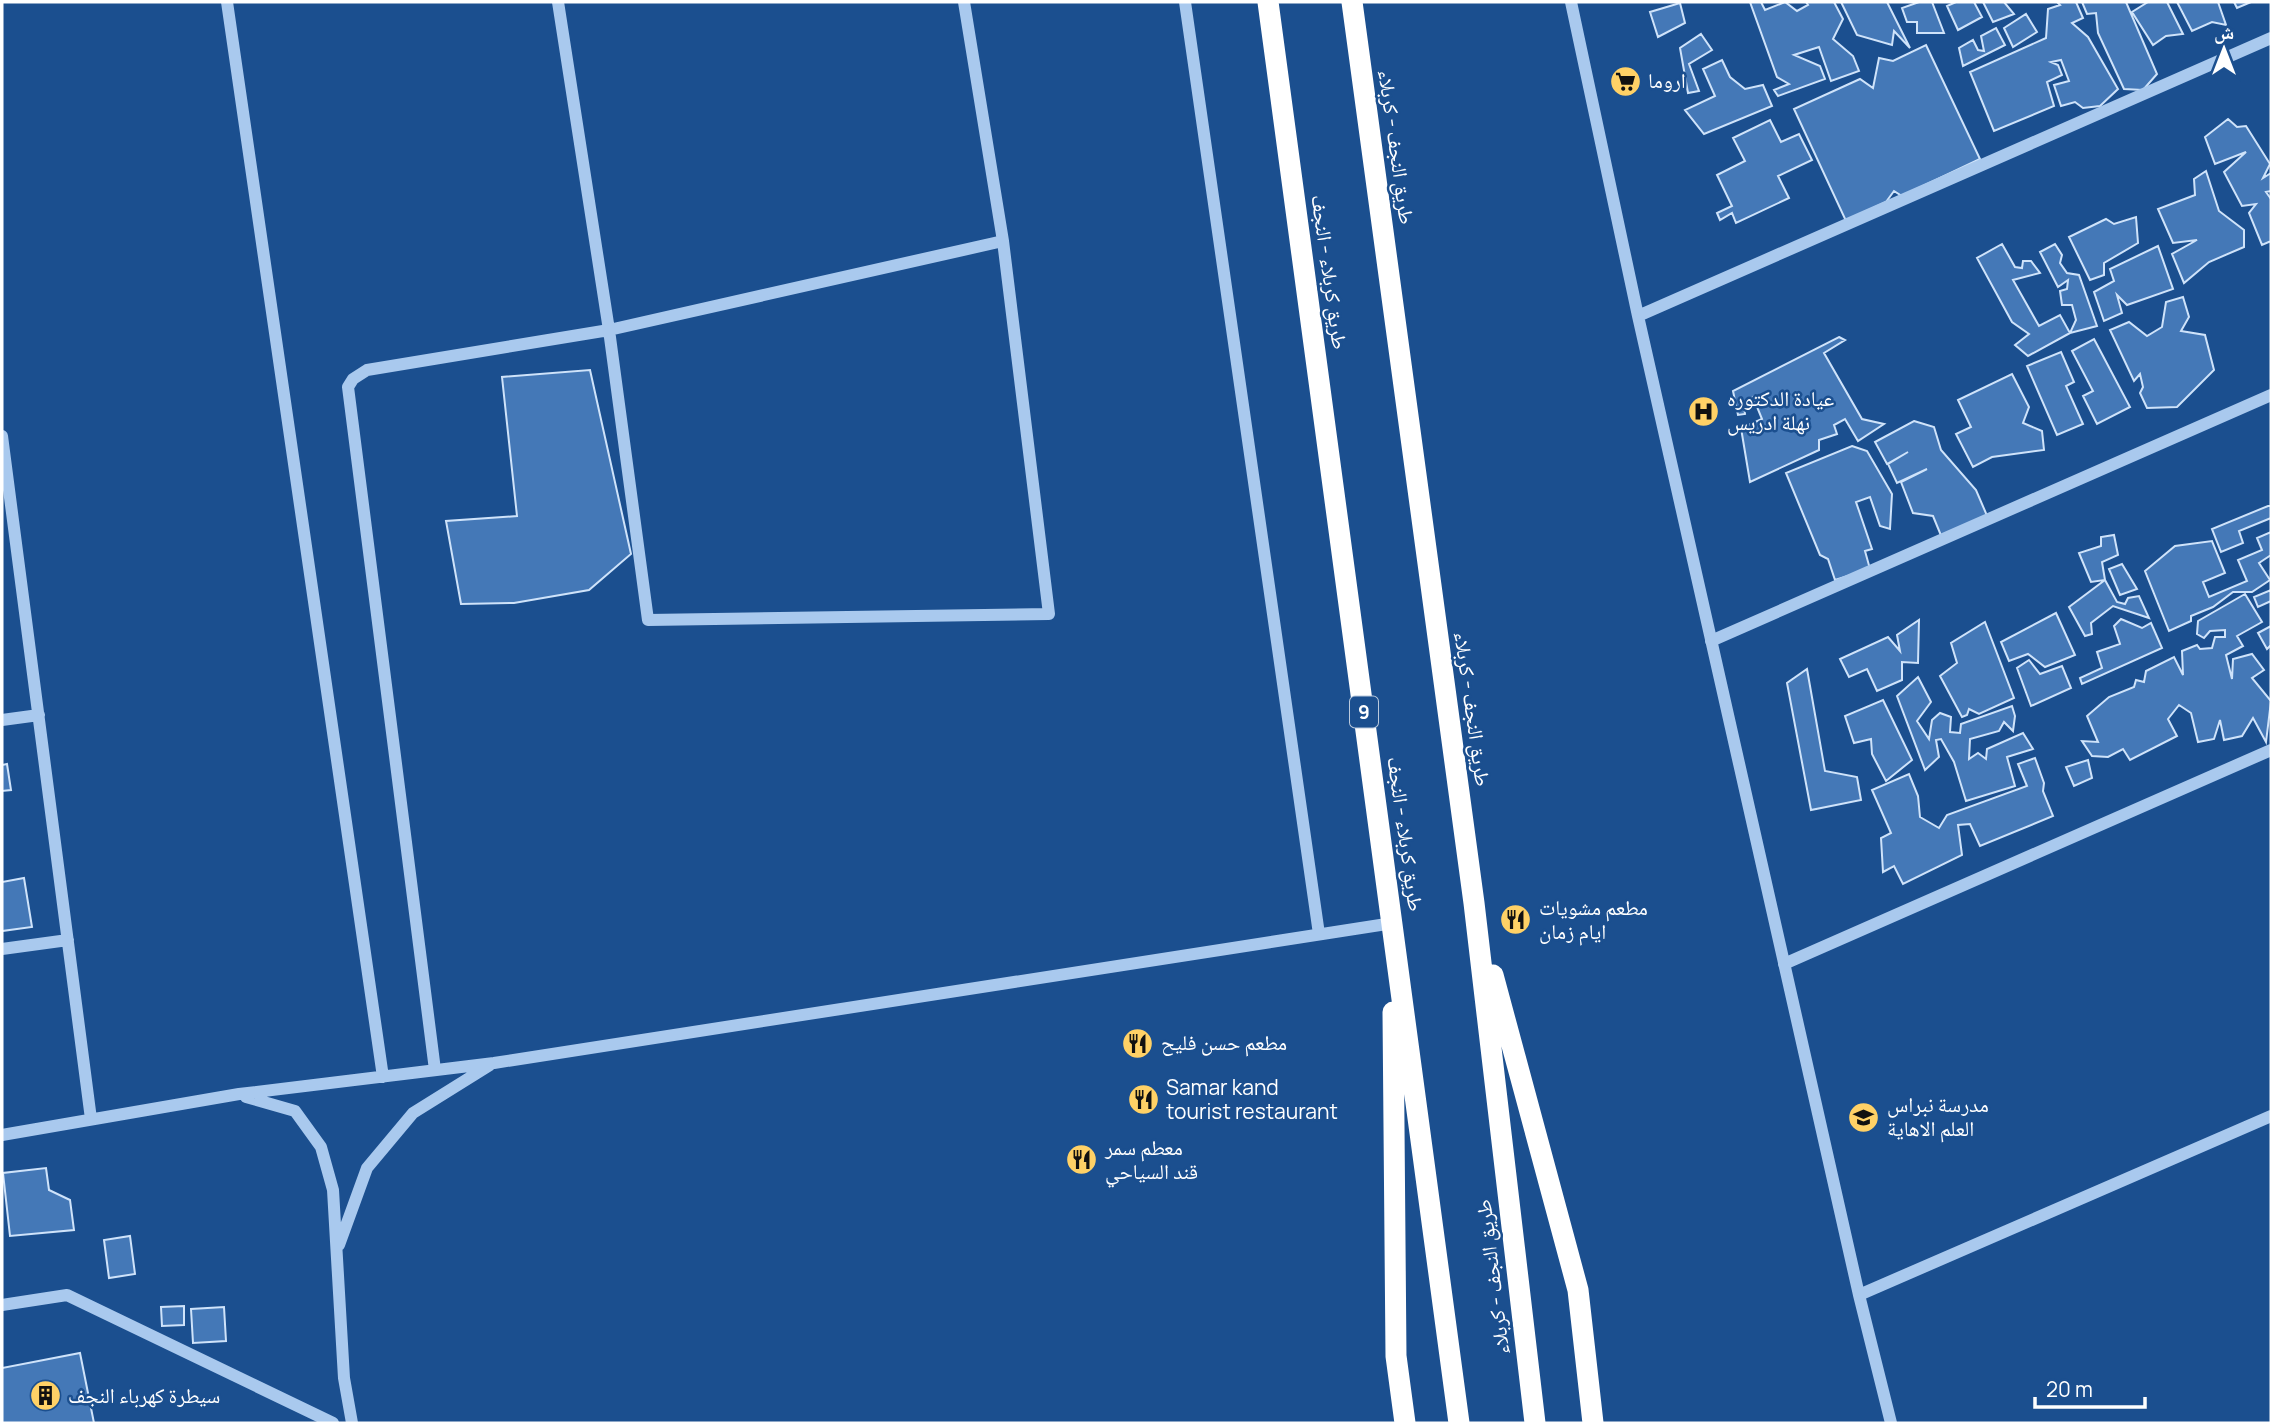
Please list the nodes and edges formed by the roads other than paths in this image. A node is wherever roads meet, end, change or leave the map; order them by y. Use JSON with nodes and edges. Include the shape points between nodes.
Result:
{"nodes":[{"id":1,"x":227,"y":2,"type":"edge"},
{"id":2,"x":558,"y":2,"type":"edge"},
{"id":3,"x":964,"y":2,"type":"edge"},
{"id":4,"x":1185,"y":2,"type":"edge"},
{"id":5,"x":1268,"y":2,"type":"edge"},
{"id":6,"x":1352,"y":2,"type":"edge"},
{"id":7,"x":1571,"y":2,"type":"edge"},
{"id":8,"x":2271,"y":38,"type":"edge"},
{"id":9,"x":1003,"y":242,"type":"junction"},
{"id":10,"x":1638,"y":316,"type":"junction"},
{"id":11,"x":609,"y":330,"type":"junction"},
{"id":12,"x":2271,"y":395,"type":"edge"},
{"id":13,"x":2,"y":436,"type":"edge"},
{"id":14,"x":1711,"y":641,"type":"junction"},
{"id":15,"x":39,"y":715,"type":"junction"},
{"id":16,"x":2,"y":720,"type":"edge"},
{"id":17,"x":2271,"y":750,"type":"edge"},
{"id":18,"x":1474,"y":902,"type":"junction"},
{"id":19,"x":1392,"y":923,"type":"junction"},
{"id":20,"x":1319,"y":934,"type":"junction"},
{"id":21,"x":68,"y":940,"type":"junction"},
{"id":22,"x":2,"y":949,"type":"edge"},
{"id":23,"x":1784,"y":964,"type":"junction"},
{"id":24,"x":494,"y":1063,"type":"junction"},
{"id":25,"x":435,"y":1070,"type":"junction"},
{"id":26,"x":383,"y":1077,"type":"junction"},
{"id":27,"x":239,"y":1094,"type":"junction"},
{"id":28,"x":2271,"y":1116,"type":"edge"},
{"id":29,"x":91,"y":1119,"type":"junction"},
{"id":30,"x":2,"y":1135,"type":"edge"},
{"id":31,"x":338,"y":1249,"type":"junction"},
{"id":32,"x":1859,"y":1295,"type":"junction"},
{"id":33,"x":2,"y":1306,"type":"edge"},
{"id":34,"x":333,"y":1423,"type":"edge"},
{"id":35,"x":352,"y":1423,"type":"edge"},
{"id":36,"x":1405,"y":1423,"type":"edge"},
{"id":37,"x":1459,"y":1423,"type":"edge"},
{"id":38,"x":1535,"y":1423,"type":"edge"},
{"id":39,"x":1593,"y":1423,"type":"edge"},
{"id":40,"x":1891,"y":1423,"type":"edge"}],
"edges":[{"from":1,"to":26,"type":"street"},
{"from":2,"to":11,"type":"street"},
{"from":3,"to":9,"type":"street"},
{"from":4,"to":20,"type":"street"},
{"from":5,"to":19,"type":"highway","name":"طريق کربلاء - النجف","number":"9"},
{"from":6,"to":18,"type":"highway","name":"طريق النجف - کربلاء"},
{"from":7,"to":10,"type":"street"},
{"from":8,"to":10,"type":"street"},
{"from":9,"to":11,"type":"street"},
{"from":9,"to":11,"type":"street","via":[[1049,614],[648,620]]},
{"from":10,"to":14,"type":"street"},
{"from":11,"to":25,"type":"street","via":[[367,370],[348,387]]},
{"from":12,"to":14,"type":"street"},
{"from":13,"to":15,"type":"street"},
{"from":14,"to":23,"type":"street"},
{"from":15,"to":16,"type":"street"},
{"from":15,"to":21,"type":"street"},
{"from":17,"to":23,"type":"street"},
{"from":18,"to":38,"type":"highway","name":"طريق النجف - کربلاء"},
{"from":18,"to":39,"type":"highway","via":[[1578,1290]]},
{"from":19,"to":20,"type":"street"},
{"from":19,"to":36,"type":"highway","via":[[1396,1356]]},
{"from":19,"to":37,"type":"highway","name":"طريق کربلاء - النجف","number":"9"},
{"from":20,"to":24,"type":"street"},
{"from":21,"to":22,"type":"street"},
{"from":21,"to":29,"type":"street"},
{"from":23,"to":32,"type":"street"},
{"from":24,"to":25,"type":"street"},
{"from":24,"to":31,"type":"street","via":[[413,1113],[367,1168]]},
{"from":25,"to":26,"type":"street"},
{"from":26,"to":27,"type":"street"},
{"from":27,"to":29,"type":"street"},
{"from":27,"to":31,"type":"street","via":[[295,1111],[321,1147],[333,1190]]},
{"from":28,"to":32,"type":"street"},
{"from":29,"to":30,"type":"street"},
{"from":31,"to":35,"type":"street","via":[[344,1378]]},
{"from":32,"to":40,"type":"street"},
{"from":33,"to":34,"type":"street","via":[[67,1295]]}]}
